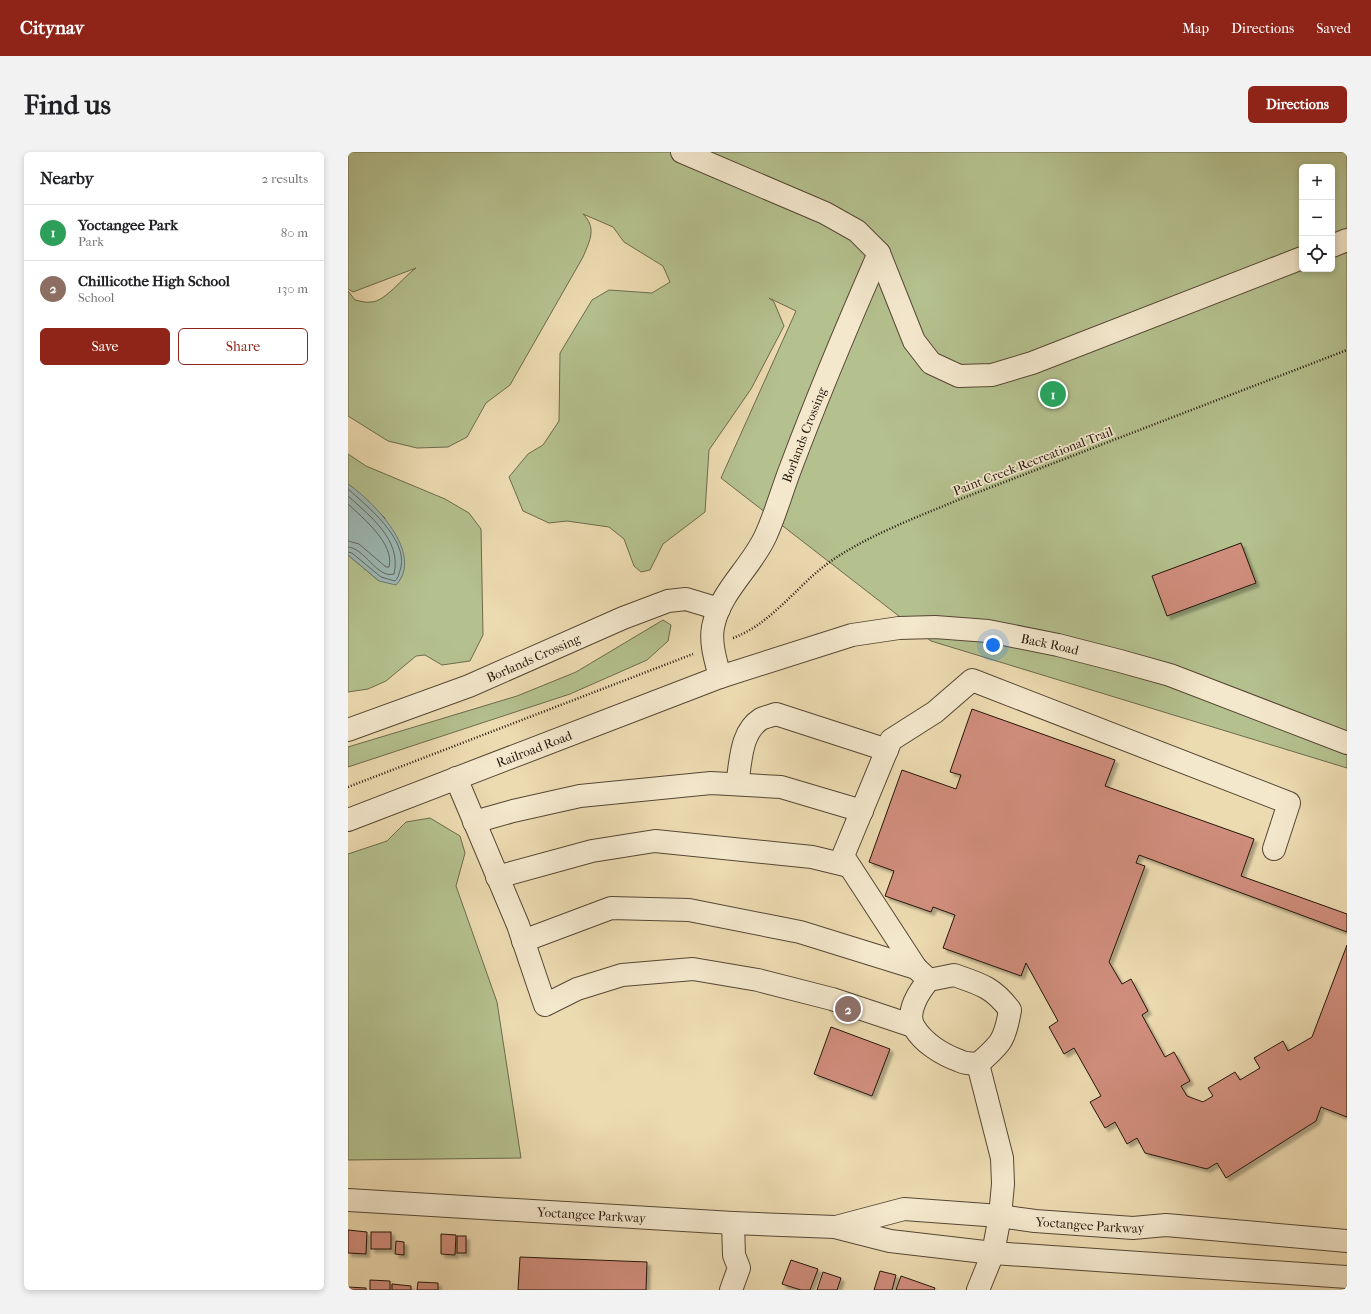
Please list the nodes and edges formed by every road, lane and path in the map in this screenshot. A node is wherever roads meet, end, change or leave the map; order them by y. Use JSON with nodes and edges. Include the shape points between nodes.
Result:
{"nodes":[{"id":1,"x":682,"y":152,"type":"edge"},
{"id":2,"x":1347,"y":240,"type":"edge"},
{"id":3,"x":1335,"y":245,"type":"edge"},
{"id":4,"x":879,"y":254,"type":"junction"},
{"id":5,"x":1299,"y":259,"type":"edge"},
{"id":6,"x":1347,"y":350,"type":"edge"},
{"id":7,"x":718,"y":609,"type":"junction"},
{"id":8,"x":713,"y":646,"type":"junction"},
{"id":9,"x":720,"y":678,"type":"junction"},
{"id":10,"x":348,"y":730,"type":"edge"},
{"id":11,"x":1347,"y":744,"type":"edge"},
{"id":12,"x":887,"y":750,"type":"junction"},
{"id":13,"x":456,"y":778,"type":"junction"},
{"id":14,"x":737,"y":784,"type":"junction"},
{"id":15,"x":348,"y":787,"type":"edge"},
{"id":16,"x":862,"y":811,"type":"junction"},
{"id":17,"x":348,"y":820,"type":"edge"},
{"id":18,"x":474,"y":822,"type":"junction"},
{"id":19,"x":1274,"y":849,"type":"dead end"},
{"id":20,"x":850,"y":866,"type":"junction"},
{"id":21,"x":497,"y":877,"type":"junction"},
{"id":22,"x":523,"y":941,"type":"junction"},
{"id":23,"x":922,"y":974,"type":"junction"},
{"id":24,"x":913,"y":1026,"type":"junction"},
{"id":25,"x":978,"y":1064,"type":"junction"},
{"id":26,"x":348,"y":1200,"type":"edge"},
{"id":27,"x":1000,"y":1216,"type":"junction"},
{"id":28,"x":733,"y":1223,"type":"junction"},
{"id":29,"x":835,"y":1227,"type":"junction"},
{"id":30,"x":1347,"y":1241,"type":"edge"},
{"id":31,"x":993,"y":1253,"type":"junction"},
{"id":32,"x":1347,"y":1277,"type":"edge"},
{"id":33,"x":731,"y":1290,"type":"edge"},
{"id":34,"x":978,"y":1290,"type":"edge"}],
"edges":[{"from":1,"to":4,"type":"street","via":[[825,213],[857,231]]},
{"from":2,"to":3,"type":"street"},
{"from":4,"to":5,"type":"street","via":[[914,341],[931,363],[959,376],[992,375],[1032,363]]},
{"from":4,"to":7,"type":"street","name":"Borlands Crossing","via":[[791,467],[766,536],[754,558],[731,587]]},
{"from":6,"to":8,"type":"path","name":"Paint Creek Recreational Trail","via":[[908,521],[832,561],[807,580],[750,632]]},
{"from":7,"to":8,"type":"street","name":"Borlands Crossing","via":[[713,628]]},
{"from":7,"to":10,"type":"street","name":"Borlands Crossing","via":[[686,599],[668,601],[468,686]]},
{"from":8,"to":9,"type":"street","name":"Borlands Crossing"},
{"from":8,"to":15,"type":"path","name":"Paint Creek Recreational Trail"},
{"from":9,"to":11,"type":"street","name":"Back Road","via":[[852,635],[907,627],[988,631],[1058,645],[1170,675]]},
{"from":9,"to":13,"type":"street","name":"Railroad Road"},
{"from":12,"to":14,"type":"street","via":[[776,714],[761,719],[748,732]]},
{"from":12,"to":16,"type":"street"},
{"from":12,"to":19,"type":"street","via":[[891,740],[935,712],[972,680],[1289,803]]},
{"from":13,"to":17,"type":"street","name":"Railroad Road"},
{"from":13,"to":18,"type":"street"},
{"from":14,"to":16,"type":"street","via":[[782,787]]},
{"from":14,"to":18,"type":"street","via":[[711,783],[580,796]]},
{"from":16,"to":20,"type":"street","via":[[843,856]]},
{"from":18,"to":21,"type":"street"},
{"from":20,"to":21,"type":"street","via":[[812,857],[655,841],[592,851]]},
{"from":20,"to":23,"type":"street"},
{"from":21,"to":22,"type":"street"},
{"from":22,"to":23,"type":"street","via":[[611,908],[689,910],[800,932]]},
{"from":22,"to":24,"type":"street","via":[[545,1005],[577,989],[622,974],[693,969],[758,980],[802,991]]},
{"from":23,"to":24,"type":"street","via":[[912,1012]]},
{"from":23,"to":25,"type":"street","via":[[954,975],[982,984],[1000,997],[1010,1010],[1006,1032],[995,1049]]},
{"from":24,"to":25,"type":"street","via":[[932,1046],[961,1062]]},
{"from":25,"to":27,"type":"street","via":[[1002,1158]]},
{"from":26,"to":28,"type":"street","name":"Yoctangee Parkway"},
{"from":27,"to":29,"type":"street","name":"Yoctangee Parkway","via":[[904,1209]]},
{"from":27,"to":30,"type":"street","name":"Yoctangee Parkway","via":[[1133,1228],[1166,1225]]},
{"from":27,"to":31,"type":"street"},
{"from":28,"to":29,"type":"street","name":"Yoctangee Parkway"},
{"from":28,"to":33,"type":"street","via":[[734,1255],[739,1268]]},
{"from":29,"to":31,"type":"street","name":"Yoctangee Parkway","via":[[890,1241]]},
{"from":31,"to":32,"type":"street","name":"Yoctangee Parkway"},
{"from":31,"to":34,"type":"street"}]}
